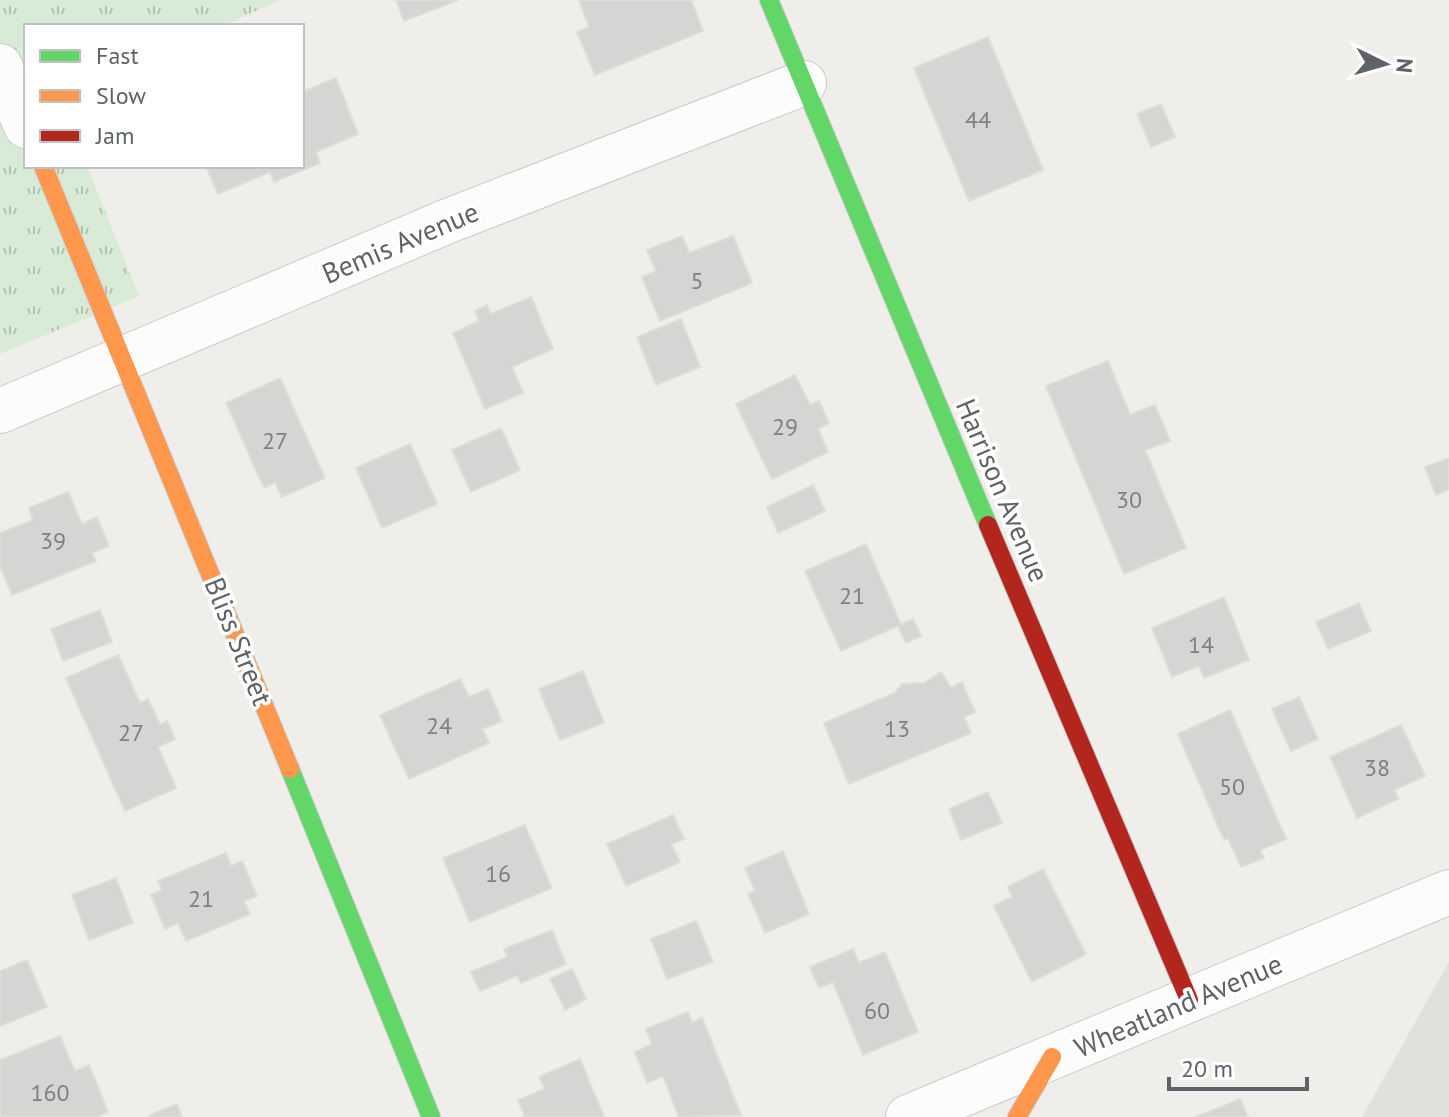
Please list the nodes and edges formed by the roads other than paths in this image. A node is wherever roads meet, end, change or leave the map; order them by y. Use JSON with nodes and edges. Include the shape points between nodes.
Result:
{"nodes":[{"id":1,"x":769,"y":0,"type":"edge"},
{"id":2,"x":0,"y":66,"type":"edge"},
{"id":3,"x":804,"y":83,"type":"junction"},
{"id":4,"x":24,"y":121,"type":"edge"},
{"id":5,"x":44,"y":168,"type":"edge"},
{"id":6,"x":124,"y":359,"type":"junction"},
{"id":7,"x":0,"y":411,"type":"edge"},
{"id":8,"x":1449,"y":892,"type":"edge"},
{"id":9,"x":1189,"y":1000,"type":"junction"},
{"id":10,"x":1052,"y":1057,"type":"junction"},
{"id":11,"x":431,"y":1117,"type":"edge"},
{"id":12,"x":908,"y":1117,"type":"edge"},
{"id":13,"x":1017,"y":1117,"type":"edge"}],
"edges":[{"from":1,"to":3,"type":"street","name":"Harrison Avenue"},
{"from":2,"to":4,"type":"street"},
{"from":3,"to":6,"type":"street","name":"Bemis Avenue","via":[[448,221]]},
{"from":3,"to":9,"type":"street","name":"Harrison Avenue"},
{"from":5,"to":6,"type":"street","name":"Bliss Street"},
{"from":6,"to":7,"type":"street","name":"Bemis Avenue"},
{"from":6,"to":11,"type":"street","name":"Bliss Street"},
{"from":8,"to":9,"type":"street","name":"Wheatland Avenue"},
{"from":9,"to":10,"type":"street","name":"Wheatland Avenue"},
{"from":10,"to":12,"type":"street","name":"Wheatland Avenue"},
{"from":10,"to":13,"type":"street"}]}
